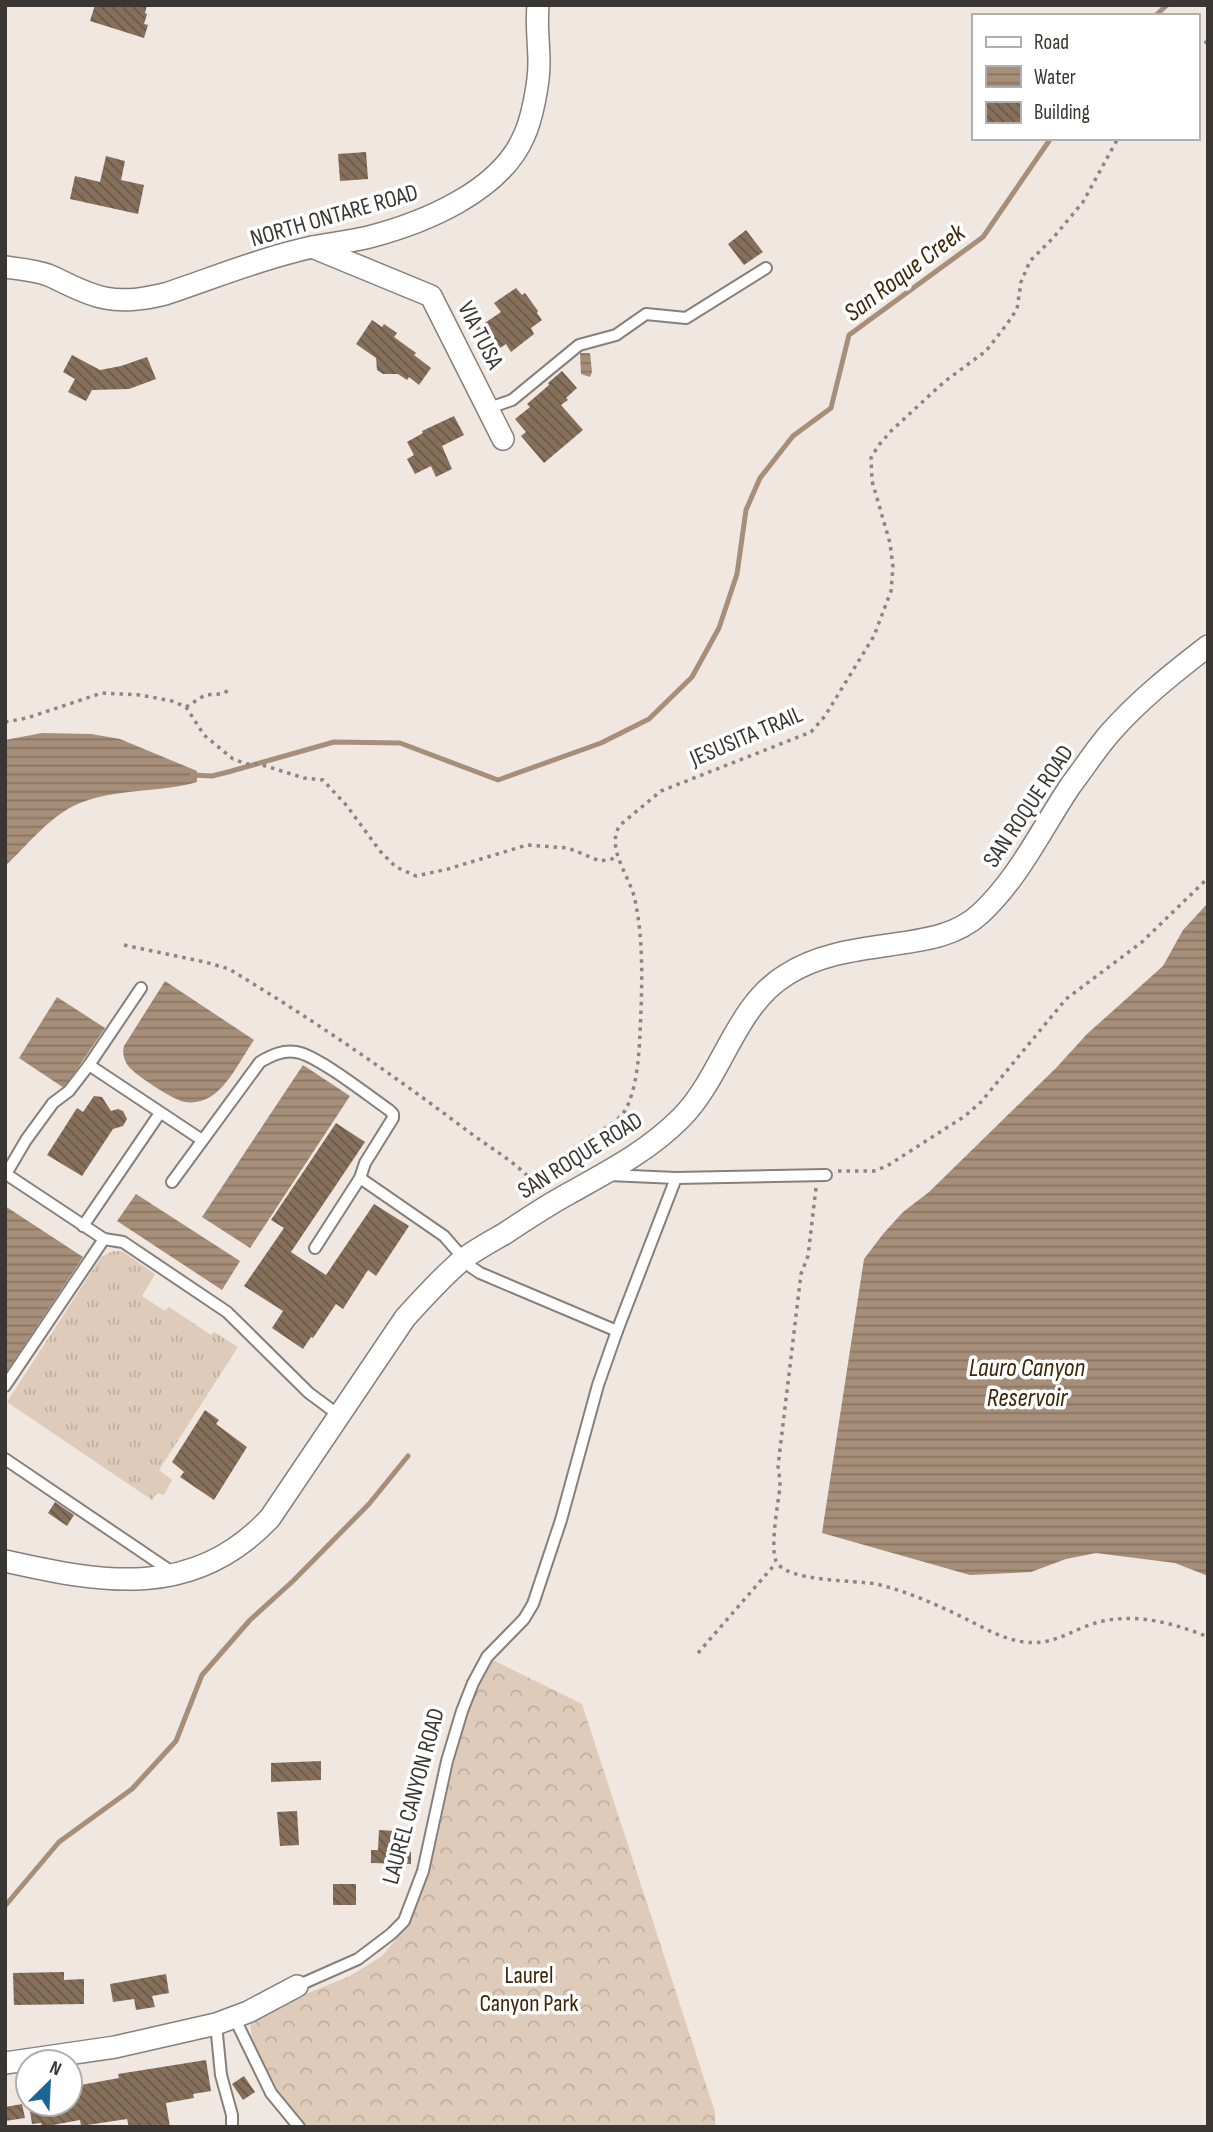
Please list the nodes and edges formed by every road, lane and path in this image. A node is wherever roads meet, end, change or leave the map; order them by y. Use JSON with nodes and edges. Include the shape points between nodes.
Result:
{"nodes":[{"id":1,"x":538,"y":5,"type":"edge"},
{"id":2,"x":1117,"y":140,"type":"edge"},
{"id":3,"x":312,"y":247,"type":"junction"},
{"id":4,"x":5,"y":267,"type":"edge"},
{"id":5,"x":766,"y":268,"type":"dead end"},
{"id":6,"x":489,"y":408,"type":"junction"},
{"id":7,"x":503,"y":439,"type":"dead end"},
{"id":8,"x":1208,"y":646,"type":"edge"},
{"id":9,"x":229,"y":690,"type":"dead end"},
{"id":10,"x":186,"y":707,"type":"junction"},
{"id":11,"x":5,"y":722,"type":"edge"},
{"id":12,"x":617,"y":855,"type":"junction"},
{"id":13,"x":1208,"y":878,"type":"edge"},
{"id":14,"x":124,"y":945,"type":"dead end"},
{"id":15,"x":141,"y":988,"type":"dead end"},
{"id":16,"x":89,"y":1065,"type":"junction"},
{"id":17,"x":160,"y":1113,"type":"junction"},
{"id":18,"x":202,"y":1140,"type":"junction"},
{"id":19,"x":606,"y":1175,"type":"junction"},
{"id":20,"x":822,"y":1175,"type":"junction"},
{"id":21,"x":360,"y":1178,"type":"junction"},
{"id":22,"x":676,"y":1178,"type":"junction"},
{"id":23,"x":172,"y":1182,"type":"dead end"},
{"id":24,"x":569,"y":1194,"type":"junction"},
{"id":25,"x":549,"y":1206,"type":"junction"},
{"id":26,"x":83,"y":1226,"type":"junction"},
{"id":27,"x":104,"y":1239,"type":"junction"},
{"id":28,"x":315,"y":1248,"type":"dead end"},
{"id":29,"x":464,"y":1259,"type":"junction"},
{"id":30,"x":617,"y":1331,"type":"junction"},
{"id":31,"x":5,"y":1386,"type":"edge"},
{"id":32,"x":340,"y":1416,"type":"junction"},
{"id":33,"x":5,"y":1459,"type":"edge"},
{"id":34,"x":5,"y":1561,"type":"edge"},
{"id":35,"x":776,"y":1563,"type":"junction"},
{"id":36,"x":174,"y":1574,"type":"junction"},
{"id":37,"x":1208,"y":1637,"type":"edge"},
{"id":38,"x":698,"y":1653,"type":"dead end"},
{"id":39,"x":297,"y":1986,"type":"joint"},
{"id":40,"x":225,"y":2020,"type":"junction"},
{"id":41,"x":5,"y":2063,"type":"edge"},
{"id":42,"x":232,"y":2127,"type":"edge"},
{"id":43,"x":299,"y":2127,"type":"edge"}],
"edges":[{"from":1,"to":3,"type":"street","name":"NORTH ONTARE ROAD","via":[[537,85],[524,136],[492,178],[471,194],[397,229]]},
{"from":2,"to":12,"type":"path","name":"JESUSITA TRAIL","via":[[1083,202],[1030,261],[1017,309],[1007,324],[986,351],[891,431],[871,458],[872,481],[890,543],[891,592],[874,636],[825,716],[811,732],[662,791],[620,825],[615,839]]},
{"from":3,"to":4,"type":"street","name":"NORTH ONTARE ROAD","via":[[145,299],[104,298],[47,275]]},
{"from":3,"to":6,"type":"street","name":"VIA TUSA","via":[[431,296]]},
{"from":5,"to":6,"type":"lane","via":[[686,318],[646,314],[616,335],[579,345],[512,400]]},
{"from":6,"to":7,"type":"street","name":"VIA TUSA"},
{"from":8,"to":19,"type":"street","name":"SAN ROQUE ROAD","via":[[1109,734],[1004,888],[979,915],[938,937],[807,963],[773,983],[748,1013],[687,1111],[651,1145]]},
{"from":9,"to":10,"type":"path","via":[[205,695]]},
{"from":10,"to":11,"type":"path","via":[[140,695],[103,693]]},
{"from":10,"to":12,"type":"path","via":[[204,736],[233,759],[323,780],[380,851],[396,867],[416,876],[527,845],[568,848],[600,861]]},
{"from":12,"to":24,"type":"path","via":[[635,899],[639,934],[638,1060],[627,1108],[599,1134],[572,1149],[562,1163],[561,1177]]},
{"from":13,"to":20,"type":"path","via":[[1142,942],[1066,999],[965,1116],[874,1171]]},
{"from":14,"to":25,"type":"path","via":[[229,969],[511,1160],[533,1181]]},
{"from":15,"to":16,"type":"lane"},
{"from":16,"to":17,"type":"lane"},
{"from":16,"to":26,"type":"lane","via":[[53,1103],[6,1174]]},
{"from":17,"to":18,"type":"lane"},
{"from":17,"to":26,"type":"lane"},
{"from":18,"to":21,"type":"lane","via":[[260,1062],[272,1055],[297,1052],[393,1114]]},
{"from":18,"to":23,"type":"lane"},
{"from":19,"to":22,"type":"lane"},
{"from":19,"to":24,"type":"street","name":"SAN ROQUE ROAD"},
{"from":20,"to":22,"type":"lane"},
{"from":20,"to":35,"type":"path","via":[[801,1274],[778,1466]]},
{"from":21,"to":28,"type":"lane"},
{"from":21,"to":29,"type":"lane","via":[[444,1236]]},
{"from":22,"to":30,"type":"lane","name":"LAUREL CANYON ROAD"},
{"from":24,"to":25,"type":"street","name":"SAN ROQUE ROAD"},
{"from":25,"to":29,"type":"street","name":"SAN ROQUE ROAD"},
{"from":26,"to":27,"type":"lane"},
{"from":27,"to":31,"type":"lane"},
{"from":27,"to":32,"type":"lane","via":[[122,1242],[226,1312],[309,1393]]},
{"from":29,"to":30,"type":"lane","via":[[480,1273]]},
{"from":29,"to":32,"type":"street","name":"SAN ROQUE ROAD","via":[[405,1318]]},
{"from":30,"to":39,"type":"lane","name":"LAUREL CANYON ROAD","via":[[534,1604],[487,1657],[462,1711],[423,1871],[404,1922],[358,1959]]},
{"from":32,"to":36,"type":"street","name":"SAN ROQUE ROAD","via":[[263,1525],[231,1550]]},
{"from":33,"to":36,"type":"lane"},
{"from":34,"to":36,"type":"street","name":"SAN ROQUE ROAD","via":[[109,1579]]},
{"from":35,"to":37,"type":"path","via":[[806,1576],[896,1589],[1002,1637],[1024,1642],[1043,1643],[1086,1626],[1139,1618]]},
{"from":35,"to":38,"type":"path"},
{"from":39,"to":40,"type":"street","name":"LAUREL CANYON ROAD"},
{"from":40,"to":41,"type":"street","name":"LAUREL CANYON ROAD","via":[[115,2047]]},
{"from":40,"to":42,"type":"lane","via":[[221,2075]]},
{"from":40,"to":43,"type":"lane","via":[[271,2093]]}]}
